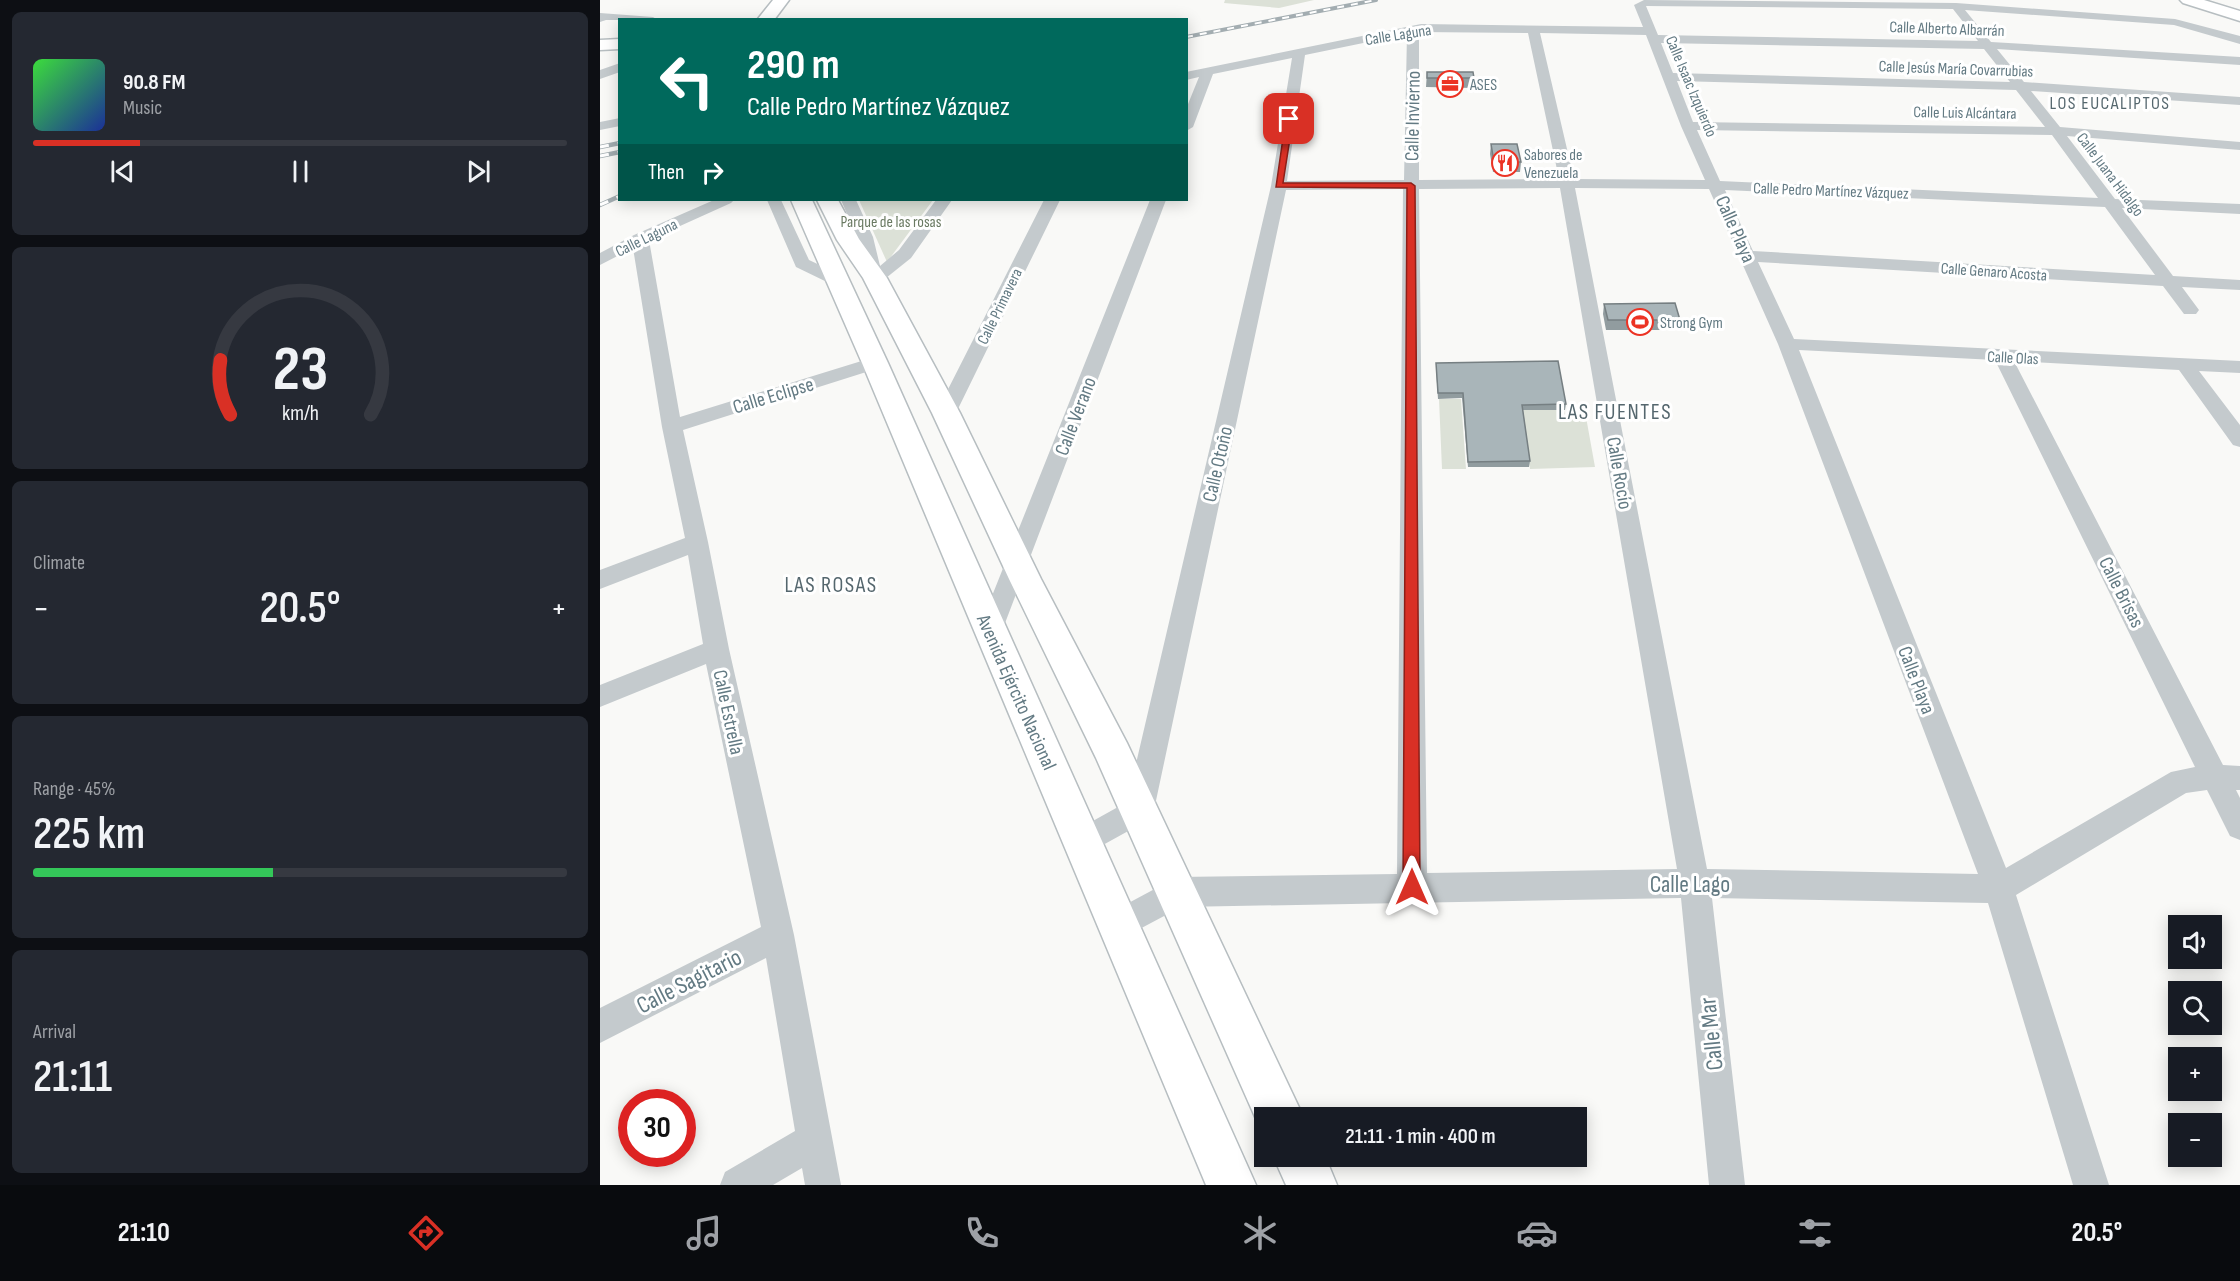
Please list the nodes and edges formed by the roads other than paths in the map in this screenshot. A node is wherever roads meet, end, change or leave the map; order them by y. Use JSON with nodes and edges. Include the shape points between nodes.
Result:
{"nodes":[{"id":1,"x":781,"y":0,"type":"edge"},
{"id":2,"x":795,"y":0,"type":"edge"},
{"id":3,"x":2188,"y":0,"type":"edge"},
{"id":4,"x":2216,"y":0,"type":"edge"},
{"id":5,"x":1956,"y":6,"type":"junction"},
{"id":6,"x":2240,"y":8,"type":"edge"},
{"id":7,"x":2240,"y":16,"type":"edge"},
{"id":8,"x":628,"y":18,"type":"edge"},
{"id":9,"x":767,"y":18,"type":"edge"},
{"id":10,"x":781,"y":18,"type":"edge"},
{"id":11,"x":600,"y":19,"type":"edge"},
{"id":12,"x":1413,"y":29,"type":"junction"},
{"id":13,"x":1533,"y":29,"type":"junction"},
{"id":14,"x":1651,"y":35,"type":"junction"},
{"id":15,"x":600,"y":38,"type":"edge"},
{"id":16,"x":618,"y":38,"type":"edge"},
{"id":17,"x":2240,"y":40,"type":"edge"},
{"id":18,"x":618,"y":44,"type":"edge"},
{"id":19,"x":600,"y":45,"type":"edge"},
{"id":20,"x":1988,"y":45,"type":"junction"},
{"id":21,"x":1299,"y":52,"type":"junction"},
{"id":22,"x":2240,"y":61,"type":"edge"},
{"id":23,"x":618,"y":68,"type":"edge"},
{"id":24,"x":1208,"y":71,"type":"junction"},
{"id":25,"x":600,"y":75,"type":"edge"},
{"id":26,"x":1188,"y":76,"type":"edge"},
{"id":27,"x":1670,"y":77,"type":"junction"},
{"id":28,"x":2021,"y":86,"type":"junction"},
{"id":29,"x":2240,"y":101,"type":"edge"},
{"id":30,"x":618,"y":122,"type":"edge"},
{"id":31,"x":1188,"y":122,"type":"edge"},
{"id":32,"x":600,"y":126,"type":"edge"},
{"id":33,"x":1688,"y":126,"type":"junction"},
{"id":34,"x":2056,"y":131,"type":"junction"},
{"id":35,"x":2240,"y":146,"type":"edge"},
{"id":36,"x":1567,"y":183,"type":"junction"},
{"id":37,"x":1716,"y":185,"type":"junction"},
{"id":38,"x":1279,"y":186,"type":"junction"},
{"id":39,"x":1411,"y":186,"type":"junction"},
{"id":40,"x":724,"y":201,"type":"edge"},
{"id":41,"x":774,"y":201,"type":"edge"},
{"id":42,"x":801,"y":201,"type":"edge"},
{"id":43,"x":828,"y":201,"type":"edge"},
{"id":44,"x":848,"y":201,"type":"edge"},
{"id":45,"x":943,"y":201,"type":"edge"},
{"id":46,"x":1052,"y":201,"type":"edge"},
{"id":47,"x":1158,"y":201,"type":"edge"},
{"id":48,"x":2110,"y":202,"type":"junction"},
{"id":49,"x":2240,"y":209,"type":"edge"},
{"id":50,"x":640,"y":238,"type":"junction"},
{"id":51,"x":1748,"y":256,"type":"junction"},
{"id":52,"x":600,"y":260,"type":"edge"},
{"id":53,"x":874,"y":276,"type":"junction"},
{"id":54,"x":836,"y":279,"type":"junction"},
{"id":55,"x":2169,"y":282,"type":"junction"},
{"id":56,"x":2240,"y":285,"type":"edge"},
{"id":57,"x":2190,"y":310,"type":"dead end"},
{"id":58,"x":1787,"y":344,"type":"junction"},
{"id":59,"x":2002,"y":356,"type":"junction"},
{"id":60,"x":874,"y":363,"type":"junction"},
{"id":61,"x":2186,"y":366,"type":"junction"},
{"id":62,"x":2240,"y":368,"type":"edge"},
{"id":63,"x":946,"y":413,"type":"junction"},
{"id":64,"x":672,"y":427,"type":"junction"},
{"id":65,"x":2240,"y":440,"type":"edge"},
{"id":66,"x":697,"y":542,"type":"junction"},
{"id":67,"x":1018,"y":563,"type":"junction"},
{"id":68,"x":600,"y":580,"type":"edge"},
{"id":69,"x":990,"y":631,"type":"junction"},
{"id":70,"x":716,"y":649,"type":"junction"},
{"id":71,"x":600,"y":696,"type":"edge"},
{"id":72,"x":2228,"y":777,"type":"edge"},
{"id":73,"x":1140,"y":810,"type":"junction"},
{"id":74,"x":2240,"y":828,"type":"edge"},
{"id":75,"x":1083,"y":842,"type":"junction"},
{"id":76,"x":1695,"y":883,"type":"junction"},
{"id":77,"x":1412,"y":887,"type":"junction"},
{"id":78,"x":1999,"y":889,"type":"junction"},
{"id":79,"x":1177,"y":892,"type":"junction"},
{"id":80,"x":1119,"y":925,"type":"junction"},
{"id":81,"x":778,"y":935,"type":"junction"},
{"id":82,"x":600,"y":1026,"type":"edge"},
{"id":83,"x":1276,"y":1107,"type":"edge"},
{"id":84,"x":813,"y":1141,"type":"junction"},
{"id":85,"x":1303,"y":1167,"type":"edge"},
{"id":86,"x":738,"y":1185,"type":"edge"},
{"id":87,"x":823,"y":1185,"type":"edge"},
{"id":88,"x":1232,"y":1185,"type":"edge"},
{"id":89,"x":1312,"y":1185,"type":"edge"},
{"id":90,"x":1727,"y":1185,"type":"edge"},
{"id":91,"x":2091,"y":1185,"type":"edge"}],
"edges":[{"from":1,"to":9,"type":"main road"},
{"from":2,"to":10,"type":"main road"},
{"from":3,"to":7,"type":"main road"},
{"from":4,"to":6,"type":"main road"},
{"from":5,"to":14,"type":"street","name":"Calle Isaac Izquierdo","via":[[1645,3],[1640,5]]},
{"from":5,"to":17,"type":"street","via":[[2175,22]]},
{"from":5,"to":20,"type":"street","name":"Calle Juana Hidalgo"},
{"from":8,"to":11,"type":"street"},
{"from":12,"to":13,"type":"street","name":"Calle Laguna"},
{"from":12,"to":21,"type":"street","name":"Calle Laguna"},
{"from":12,"to":39,"type":"street","name":"Calle Invierno"},
{"from":13,"to":14,"type":"street","name":"Calle Laguna"},
{"from":13,"to":36,"type":"street","name":"Calle Rocío"},
{"from":14,"to":20,"type":"street","name":"Calle Alberto Albarrán"},
{"from":14,"to":27,"type":"street","name":"Calle Isaac Izquierdo"},
{"from":15,"to":16,"type":"main road"},
{"from":18,"to":19,"type":"main road"},
{"from":20,"to":22,"type":"street","name":"Calle Alberto Albarrán"},
{"from":20,"to":28,"type":"street","name":"Calle Juana Hidalgo"},
{"from":21,"to":24,"type":"street","name":"Calle Laguna"},
{"from":21,"to":38,"type":"street","name":"Calle Otoño"},
{"from":23,"to":25,"type":"street"},
{"from":24,"to":26,"type":"street","name":"Calle Laguna"},
{"from":24,"to":31,"type":"street"},
{"from":27,"to":28,"type":"street","name":"Calle Jesús María Covarrubias"},
{"from":27,"to":33,"type":"street","name":"Calle Isaac Izquierdo"},
{"from":28,"to":29,"type":"street","name":"Calle Jesús María Covarrubias"},
{"from":28,"to":34,"type":"street","name":"Calle Juana Hidalgo"},
{"from":30,"to":32,"type":"street"},
{"from":33,"to":34,"type":"street","name":"Calle Luis Alcántara"},
{"from":33,"to":37,"type":"street","name":"Calle Isaac Izquierdo"},
{"from":34,"to":35,"type":"street","name":"Calle Luis Alcántara"},
{"from":34,"to":48,"type":"street","name":"Calle Juana Hidalgo"},
{"from":36,"to":37,"type":"street","name":"Calle Pedro Martínez Vázquez"},
{"from":36,"to":39,"type":"street","name":"Calle Pedro Martínez Vázquez"},
{"from":36,"to":76,"type":"street","name":"Calle Rocío"},
{"from":37,"to":48,"type":"street","name":"Calle Pedro Martínez Vázquez"},
{"from":37,"to":51,"type":"street","name":"Calle Playa"},
{"from":38,"to":39,"type":"street","name":"Calle Pedro Martínez Vázquez"},
{"from":38,"to":73,"type":"street","name":"Calle Otoño"},
{"from":39,"to":77,"type":"street","name":"Calle Invierno"},
{"from":40,"to":50,"type":"street","name":"Calle Laguna"},
{"from":41,"to":54,"type":"street","via":[[802,263]]},
{"from":42,"to":54,"type":"main road","name":"Avenida Ejército Nacional"},
{"from":43,"to":53,"type":"main road","via":[[848,240]]},
{"from":44,"to":53,"type":"street","via":[[865,237]]},
{"from":45,"to":53,"type":"street","via":[[905,254]]},
{"from":46,"to":63,"type":"street","name":"Calle Primavera"},
{"from":47,"to":67,"type":"street","name":"Calle Verano"},
{"from":48,"to":49,"type":"street","name":"Calle Pedro Martínez Vázquez"},
{"from":48,"to":55,"type":"street","name":"Calle Juana Hidalgo"},
{"from":50,"to":52,"type":"street","name":"Calle Laguna"},
{"from":50,"to":64,"type":"street","name":"Calle Estrella"},
{"from":51,"to":55,"type":"street","name":"Calle Genaro Acosta"},
{"from":51,"to":58,"type":"street","name":"Calle Playa"},
{"from":53,"to":63,"type":"main road"},
{"from":54,"to":60,"type":"main road","name":"Avenida Ejército Nacional"},
{"from":55,"to":56,"type":"street","name":"Calle Genaro Acosta"},
{"from":55,"to":57,"type":"street","name":"Calle Juana Hidalgo"},
{"from":58,"to":59,"type":"street","name":"Calle Olas"},
{"from":58,"to":78,"type":"street","name":"Calle Playa"},
{"from":59,"to":61,"type":"street","name":"Calle Olas"},
{"from":59,"to":72,"type":"street","name":"Calle Brisas"},
{"from":60,"to":64,"type":"street","name":"Calle Eclipse"},
{"from":60,"to":69,"type":"main road","name":"Avenida Ejército Nacional"},
{"from":61,"to":62,"type":"street","name":"Calle Olas"},
{"from":61,"to":65,"type":"street"},
{"from":63,"to":67,"type":"main road"},
{"from":64,"to":66,"type":"street","name":"Calle Estrella"},
{"from":66,"to":68,"type":"street"},
{"from":66,"to":70,"type":"street","name":"Calle Estrella"},
{"from":67,"to":69,"type":"street","name":"Calle Verano"},
{"from":67,"to":73,"type":"main road"},
{"from":69,"to":75,"type":"main road","name":"Avenida Ejército Nacional"},
{"from":70,"to":71,"type":"street"},
{"from":70,"to":81,"type":"street","name":"Calle Estrella"},
{"from":72,"to":74,"type":"street","name":"Calle Brisas"},
{"from":72,"to":78,"type":"street","via":[[2181,781]]},
{"from":73,"to":75,"type":"street"},
{"from":73,"to":79,"type":"main road"},
{"from":75,"to":80,"type":"main road","name":"Avenida Ejército Nacional"},
{"from":76,"to":77,"type":"street","name":"Calle Lago"},
{"from":76,"to":78,"type":"street","name":"Calle Lago"},
{"from":76,"to":90,"type":"street","name":"Calle Mar"},
{"from":77,"to":79,"type":"street","name":"Calle Lago"},
{"from":78,"to":91,"type":"street","name":"Calle Playa"},
{"from":79,"to":80,"type":"street","name":"Calle Lago"},
{"from":79,"to":83,"type":"main road"},
{"from":80,"to":88,"type":"main road","name":"Avenida Ejército Nacional"},
{"from":81,"to":82,"type":"street","name":"Calle Sagitario"},
{"from":81,"to":84,"type":"street","name":"Calle Estrella"},
{"from":84,"to":86,"type":"street"},
{"from":84,"to":87,"type":"street","name":"Calle Estrella"},
{"from":85,"to":89,"type":"main road"}]}
